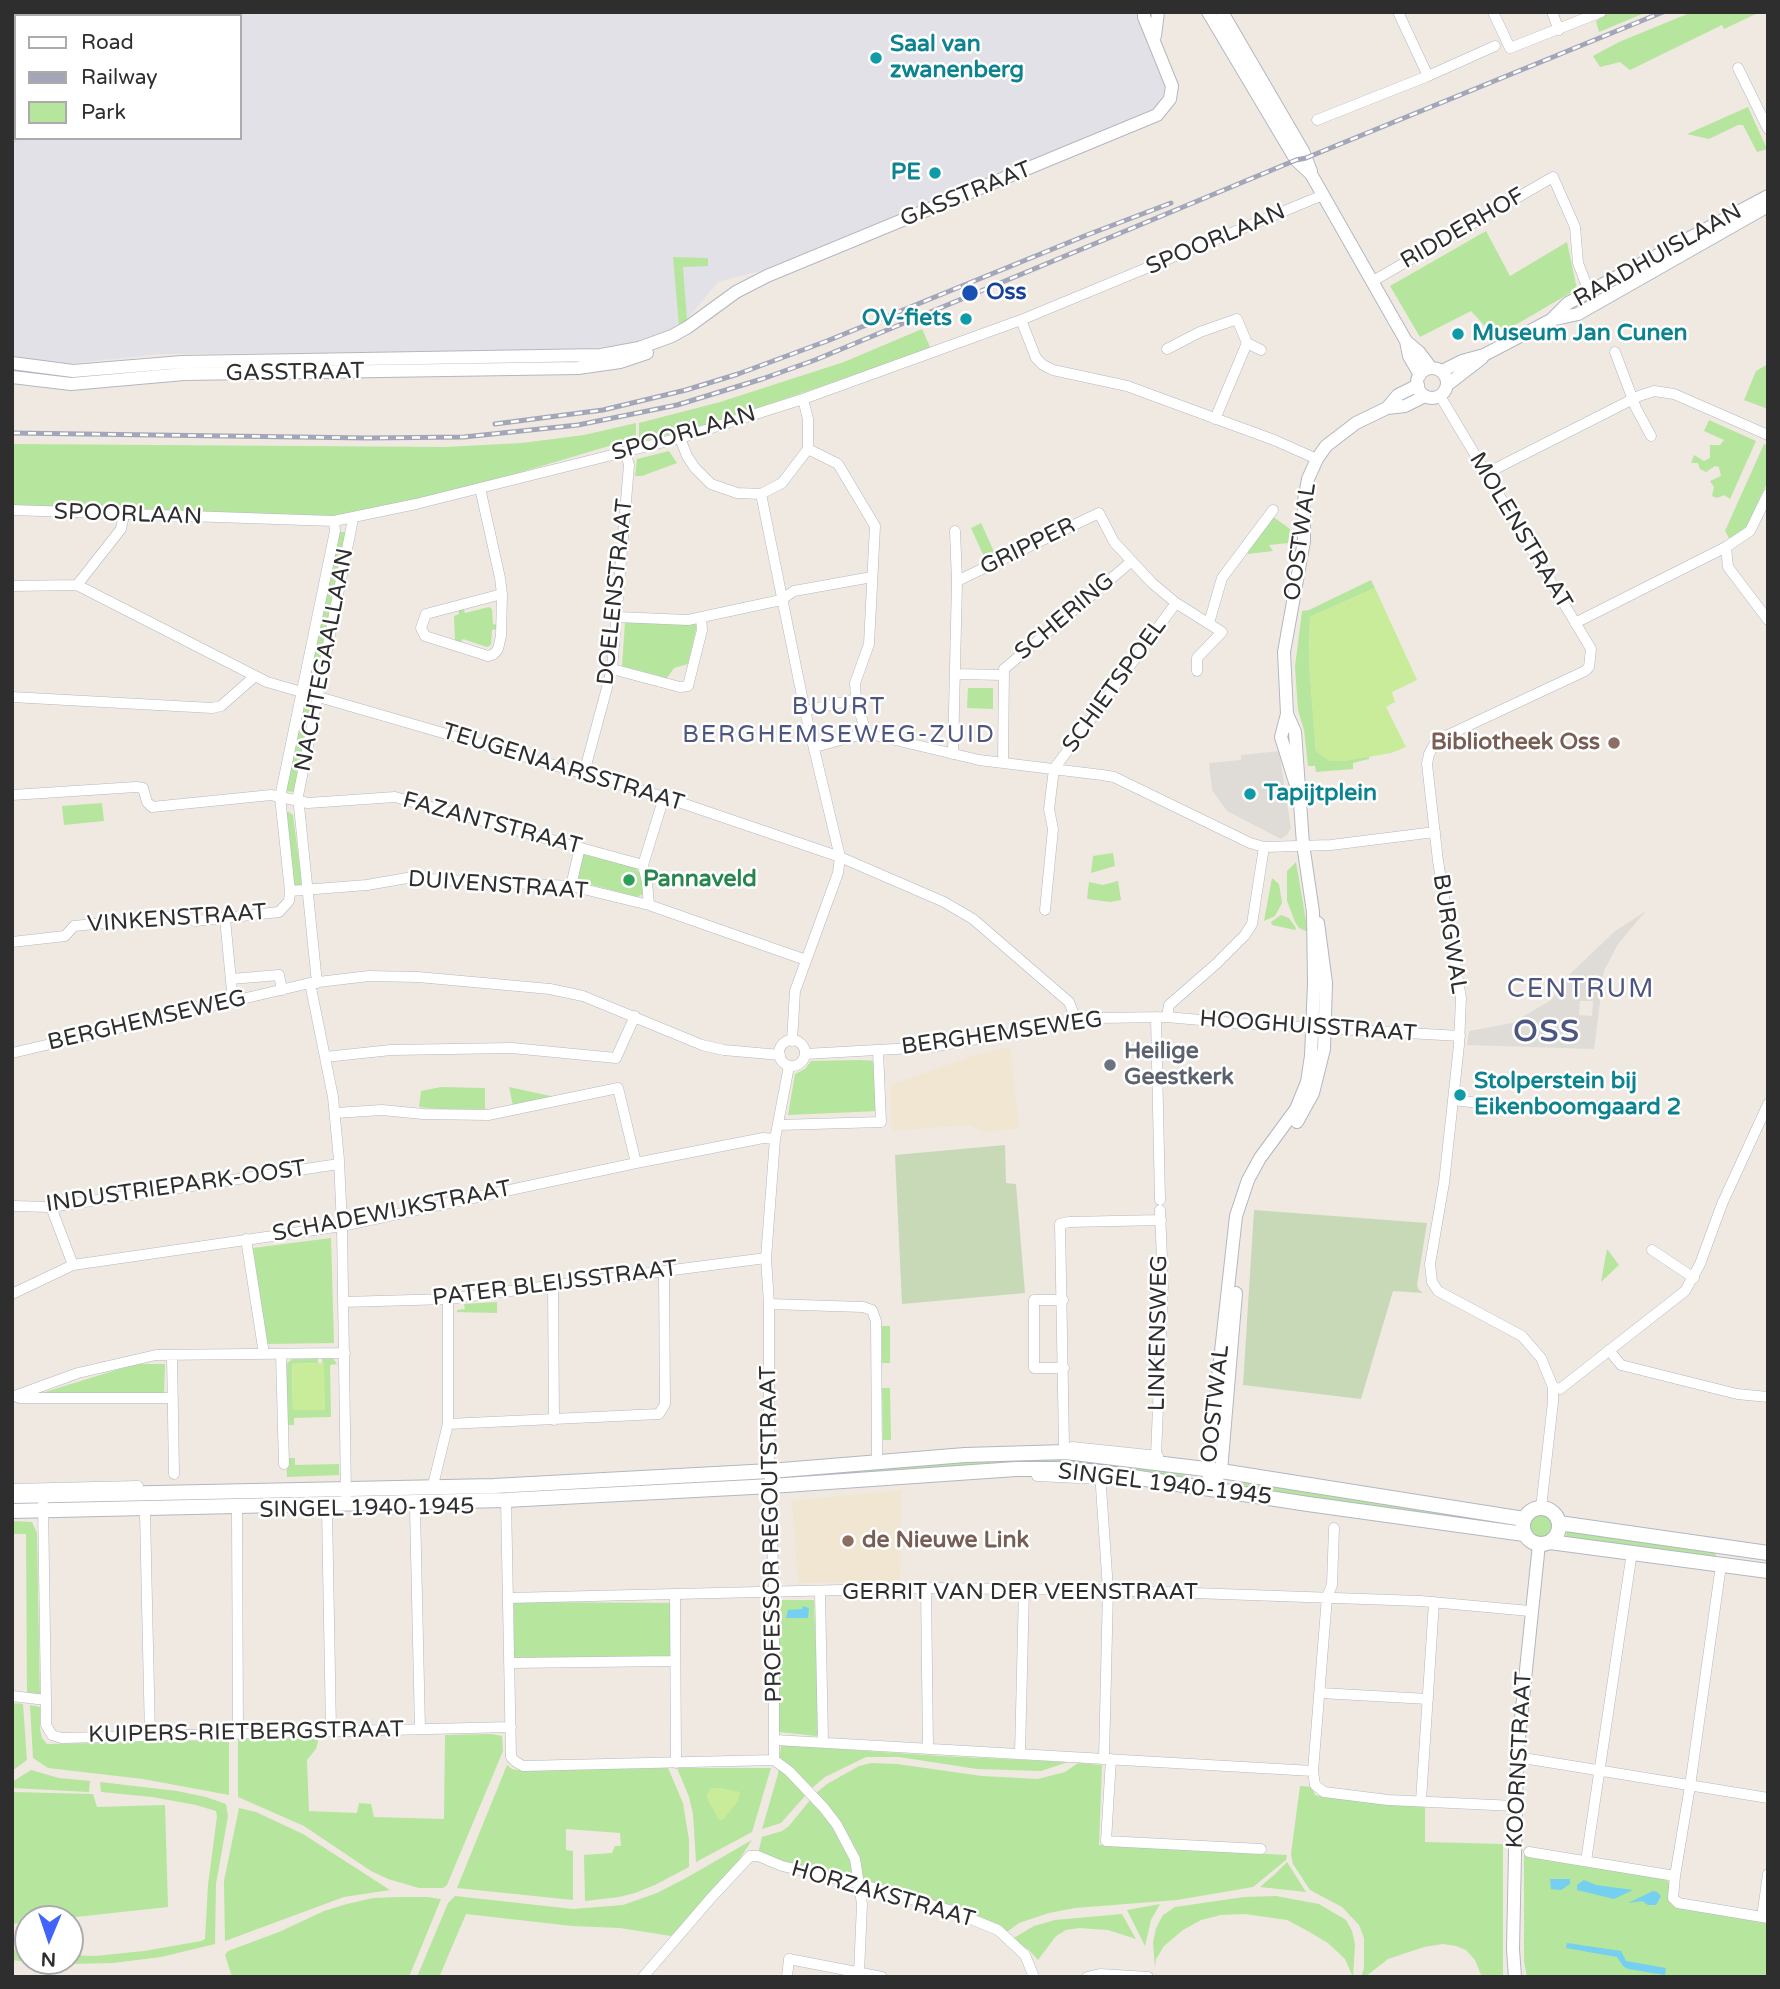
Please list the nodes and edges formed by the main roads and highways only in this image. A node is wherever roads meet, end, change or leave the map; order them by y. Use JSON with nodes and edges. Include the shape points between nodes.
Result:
{"nodes":[{"id":1,"x":771,"y":1483,"type":"junction"},
{"id":2,"x":346,"y":1492,"type":"junction"},
{"id":3,"x":12,"y":1496,"type":"edge"},
{"id":4,"x":43,"y":1507,"type":"junction"},
{"id":5,"x":12,"y":1511,"type":"edge"},
{"id":6,"x":1559,"y":1523,"type":"junction"},
{"id":7,"x":1524,"y":1526,"type":"junction"},
{"id":8,"x":1544,"y":1543,"type":"junction"},
{"id":9,"x":1768,"y":1553,"type":"edge"},
{"id":10,"x":1768,"y":1571,"type":"edge"}],
"edges":[{"from":1,"to":2,"type":"main road","name":"SINGEL 1940-1945"},
{"from":1,"to":2,"type":"main road","name":"SINGEL 1940-1945","via":[[507,1503]]},
{"from":1,"to":7,"type":"main road","name":"SINGEL 1940-1945","via":[[1016,1469]]},
{"from":1,"to":7,"type":"main road","name":"SINGEL 1940-1945","via":[[822,1467],[1066,1452],[1208,1469]]},
{"from":2,"to":4,"type":"main road","name":"SINGEL 1940-1945"},
{"from":3,"to":4,"type":"main road","name":"SINGEL 1940-1945"},
{"from":4,"to":5,"type":"main road","name":"SINGEL 1940-1945"},
{"from":6,"to":7,"type":"main road","via":[[1555,1514],[1541,1508],[1531,1511]]},
{"from":6,"to":8,"type":"main road","via":[[1557,1534]]},
{"from":6,"to":9,"type":"main road"},
{"from":7,"to":8,"type":"main road","via":[[1528,1539]]},
{"from":8,"to":10,"type":"main road"}]}
